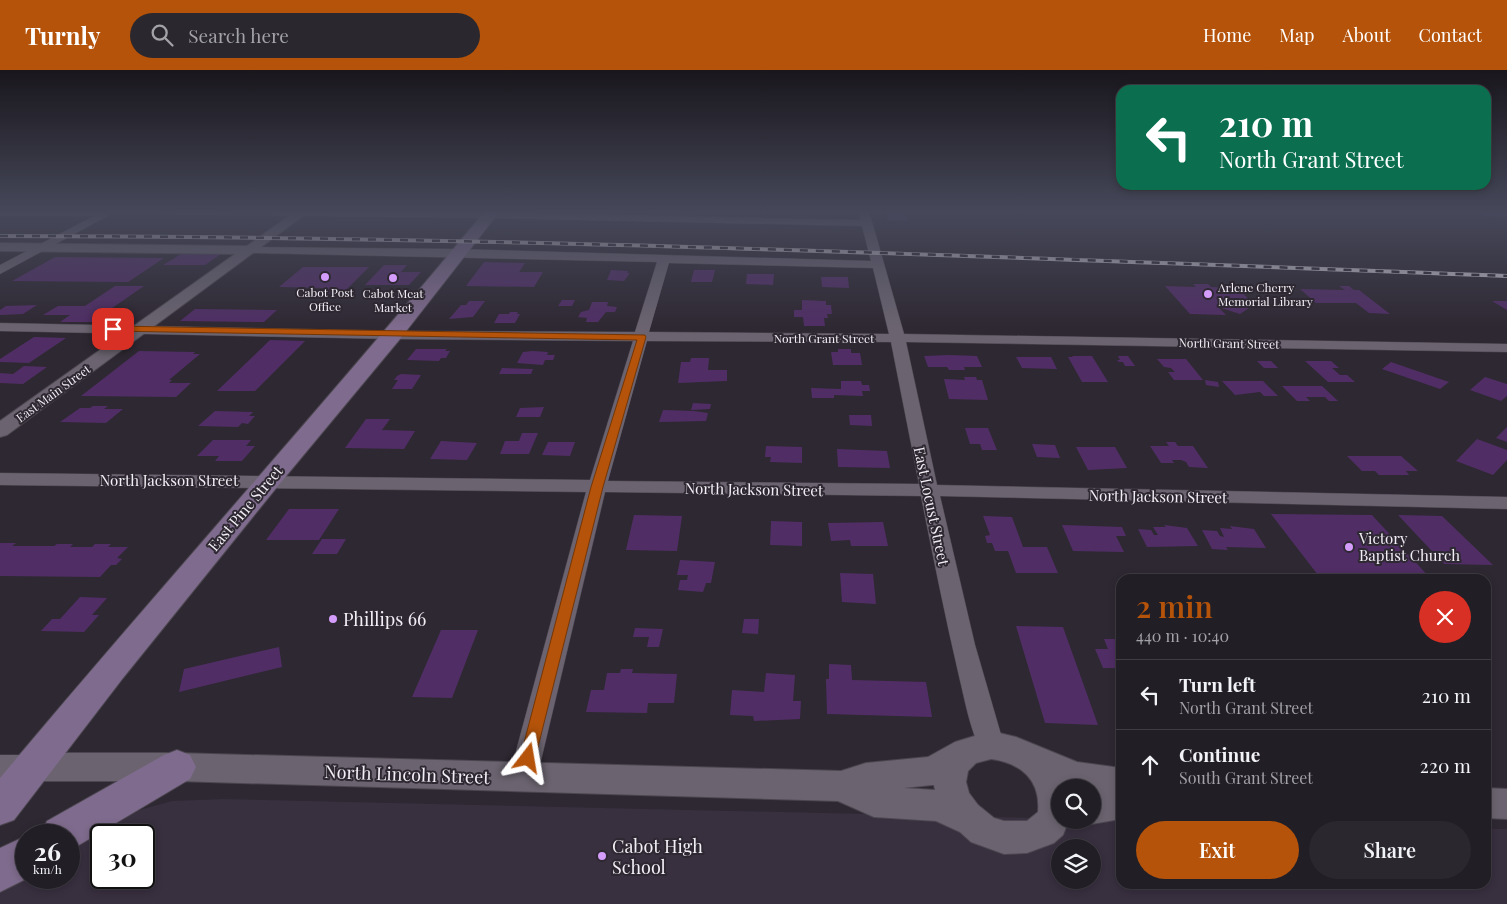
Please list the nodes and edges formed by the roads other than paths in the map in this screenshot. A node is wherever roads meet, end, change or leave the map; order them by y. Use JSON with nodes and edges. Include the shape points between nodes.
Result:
{"nodes":[{"id":1,"x":38,"y":250,"type":"edge"},
{"id":2,"x":245,"y":250,"type":"edge"},
{"id":3,"x":250,"y":250,"type":"junction"},
{"id":4,"x":874,"y":250,"type":"edge"},
{"id":5,"x":457,"y":252,"type":"junction"},
{"id":6,"x":664,"y":258,"type":"junction"},
{"id":7,"x":878,"y":265,"type":"junction"},
{"id":8,"x":0,"y":270,"type":"edge"},
{"id":9,"x":0,"y":328,"type":"edge"},
{"id":10,"x":140,"y":329,"type":"junction"},
{"id":11,"x":393,"y":334,"type":"junction"},
{"id":12,"x":642,"y":337,"type":"junction"},
{"id":13,"x":898,"y":338,"type":"junction"},
{"id":14,"x":1507,"y":348,"type":"edge"},
{"id":15,"x":0,"y":431,"type":"edge"},
{"id":16,"x":0,"y":479,"type":"edge"},
{"id":17,"x":268,"y":481,"type":"junction"},
{"id":18,"x":597,"y":487,"type":"junction"},
{"id":19,"x":928,"y":490,"type":"junction"},
{"id":20,"x":1507,"y":502,"type":"edge"},
{"id":21,"x":991,"y":745,"type":"junction"},
{"id":22,"x":959,"y":757,"type":"junction"},
{"id":23,"x":1030,"y":758,"type":"junction"},
{"id":24,"x":0,"y":767,"type":"edge"},
{"id":25,"x":32,"y":767,"type":"junction"},
{"id":26,"x":177,"y":767,"type":"junction"},
{"id":27,"x":523,"y":777,"type":"junction"},
{"id":28,"x":1051,"y":782,"type":"edge"},
{"id":29,"x":1116,"y":782,"type":"edge"},
{"id":30,"x":841,"y":786,"type":"junction"},
{"id":31,"x":1491,"y":803,"type":"edge"},
{"id":32,"x":1507,"y":804,"type":"edge"},
{"id":33,"x":1116,"y":805,"type":"edge"},
{"id":34,"x":0,"y":807,"type":"edge"},
{"id":35,"x":1101,"y":807,"type":"edge"},
{"id":36,"x":970,"y":821,"type":"junction"},
{"id":37,"x":80,"y":824,"type":"edge"},
{"id":38,"x":1051,"y":824,"type":"edge"},
{"id":39,"x":15,"y":862,"type":"edge"},
{"id":40,"x":0,"y":871,"type":"edge"}],
"edges":[{"from":1,"to":8,"type":"street"},
{"from":2,"to":3,"type":"street"},
{"from":3,"to":5,"type":"street"},
{"from":3,"to":10,"type":"street","name":"East Main Street"},
{"from":4,"to":7,"type":"street","name":"East Locust Street"},
{"from":5,"to":6,"type":"street"},
{"from":5,"to":11,"type":"main road","name":"East Pine Street"},
{"from":6,"to":7,"type":"street"},
{"from":6,"to":12,"type":"street"},
{"from":7,"to":13,"type":"street","name":"East Locust Street"},
{"from":9,"to":10,"type":"street","name":"North Grant Street"},
{"from":10,"to":11,"type":"street","name":"North Grant Street"},
{"from":10,"to":15,"type":"street","name":"East Main Street"},
{"from":11,"to":12,"type":"street","name":"North Grant Street"},
{"from":11,"to":17,"type":"main road","name":"East Pine Street"},
{"from":12,"to":13,"type":"street","name":"North Grant Street"},
{"from":12,"to":18,"type":"street"},
{"from":13,"to":14,"type":"street","name":"North Grant Street"},
{"from":13,"to":19,"type":"street","name":"East Locust Street"},
{"from":16,"to":17,"type":"street","name":"North Jackson Street"},
{"from":17,"to":18,"type":"street","name":"North Jackson Street"},
{"from":17,"to":25,"type":"main road","name":"East Pine Street"},
{"from":18,"to":19,"type":"street","name":"North Jackson Street"},
{"from":18,"to":27,"type":"street"},
{"from":19,"to":20,"type":"street","name":"North Jackson Street"},
{"from":19,"to":21,"type":"street","name":"East Locust Street"},
{"from":21,"to":22,"type":"street","name":"North Lincoln Street","via":[[968,750]]},
{"from":21,"to":23,"type":"street","name":"North Lincoln Street","via":[[1018,751]]},
{"from":22,"to":30,"type":"street","name":"North Lincoln Street","via":[[932,771],[866,778]]},
{"from":22,"to":36,"type":"street","name":"North Lincoln Street","via":[[952,765],[949,787],[960,811]]},
{"from":23,"to":28,"type":"street","name":"North Lincoln Street"},
{"from":23,"to":29,"type":"street","name":"North Lincoln Street","via":[[1076,776]]},
{"from":24,"to":25,"type":"street"},
{"from":25,"to":26,"type":"street","name":"North Lincoln Street"},
{"from":25,"to":34,"type":"main road","name":"East Pine Street"},
{"from":26,"to":27,"type":"street","name":"North Lincoln Street"},
{"from":26,"to":37,"type":"main road"},
{"from":27,"to":30,"type":"street","name":"North Lincoln Street"},
{"from":30,"to":36,"type":"street","name":"North Lincoln Street","via":[[874,802],[939,806]]},
{"from":31,"to":32,"type":"street"},
{"from":33,"to":35,"type":"street"},
{"from":36,"to":38,"type":"street","name":"North Lincoln Street","via":[[994,835],[1008,838],[1034,836]]},
{"from":39,"to":40,"type":"main road"}]}
